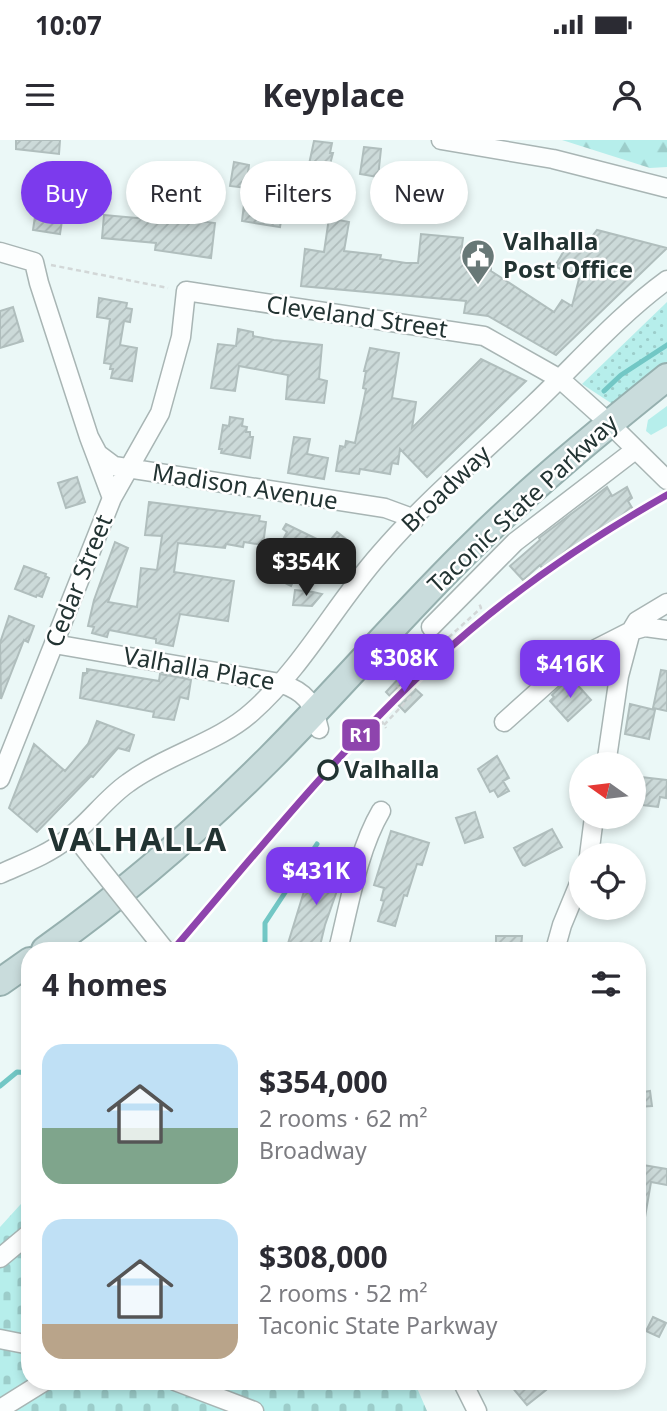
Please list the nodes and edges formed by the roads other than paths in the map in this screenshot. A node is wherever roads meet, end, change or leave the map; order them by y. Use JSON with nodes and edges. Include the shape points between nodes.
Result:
{"nodes":[{"id":1,"x":441,"y":140,"type":"edge"},
{"id":2,"x":667,"y":188,"type":"edge"},
{"id":3,"x":0,"y":252,"type":"edge"},
{"id":4,"x":667,"y":280,"type":"edge"},
{"id":5,"x":667,"y":377,"type":"edge"},
{"id":6,"x":560,"y":379,"type":"junction"},
{"id":7,"x":667,"y":397,"type":"edge"},
{"id":8,"x":622,"y":436,"type":"junction"},
{"id":9,"x":89,"y":437,"type":"junction"},
{"id":10,"x":128,"y":469,"type":"junction"},
{"id":11,"x":667,"y":480,"type":"edge"},
{"id":12,"x":113,"y":498,"type":"junction"},
{"id":13,"x":415,"y":519,"type":"junction"},
{"id":14,"x":667,"y":603,"type":"edge"},
{"id":15,"x":431,"y":627,"type":"dead end"},
{"id":16,"x":667,"y":630,"type":"edge"},
{"id":17,"x":631,"y":631,"type":"junction"},
{"id":18,"x":54,"y":644,"type":"junction"},
{"id":19,"x":280,"y":683,"type":"junction"},
{"id":20,"x":316,"y":720,"type":"junction"},
{"id":21,"x":504,"y":722,"type":"dead end"},
{"id":22,"x":608,"y":752,"type":"edge"},
{"id":23,"x":0,"y":779,"type":"edge"},
{"id":24,"x":381,"y":811,"type":"dead end"},
{"id":25,"x":73,"y":834,"type":"junction"},
{"id":26,"x":0,"y":874,"type":"edge"},
{"id":27,"x":569,"y":908,"type":"edge"},
{"id":28,"x":55,"y":942,"type":"edge"},
{"id":29,"x":81,"y":942,"type":"edge"},
{"id":30,"x":159,"y":942,"type":"edge"},
{"id":31,"x":340,"y":942,"type":"edge"},
{"id":32,"x":557,"y":942,"type":"edge"},
{"id":33,"x":21,"y":967,"type":"edge"},
{"id":34,"x":0,"y":982,"type":"edge"},
{"id":35,"x":21,"y":986,"type":"edge"},
{"id":36,"x":0,"y":1000,"type":"edge"},
{"id":37,"x":21,"y":1240,"type":"edge"},
{"id":38,"x":0,"y":1258,"type":"edge"},
{"id":39,"x":0,"y":1339,"type":"edge"},
{"id":40,"x":21,"y":1343,"type":"edge"},
{"id":41,"x":31,"y":1390,"type":"edge"},
{"id":42,"x":198,"y":1390,"type":"edge"},
{"id":43,"x":466,"y":1390,"type":"edge"},
{"id":44,"x":0,"y":1409,"type":"edge"},
{"id":45,"x":254,"y":1411,"type":"edge"},
{"id":46,"x":477,"y":1411,"type":"edge"}],
"edges":[{"from":1,"to":2,"type":"street","via":[[553,159]]},
{"from":3,"to":9,"type":"street","name":"Cedar Street","via":[[34,262]]},
{"from":4,"to":6,"type":"street","name":"Broadway"},
{"from":5,"to":8,"type":"highway","name":"Taconic State Parkway"},
{"from":6,"to":8,"type":"street","name":"Cleveland Street"},
{"from":6,"to":10,"type":"street","name":"Cleveland Street","via":[[478,334],[186,291],[181,337],[167,393]]},
{"from":6,"to":13,"type":"street","name":"Broadway"},
{"from":7,"to":8,"type":"highway","name":"Taconic State Parkway"},
{"from":8,"to":11,"type":"street","name":"Cleveland Street"},
{"from":8,"to":15,"type":"street"},
{"from":8,"to":20,"type":"highway","name":"Taconic State Parkway","via":[[559,466],[475,542]]},
{"from":9,"to":10,"type":"street","name":"Madison Avenue","via":[[103,460]]},
{"from":9,"to":12,"type":"street","name":"Cedar Street"},
{"from":10,"to":12,"type":"street"},
{"from":10,"to":13,"type":"street","name":"Madison Avenue","via":[[384,509]]},
{"from":12,"to":18,"type":"street","name":"Cedar Street"},
{"from":13,"to":19,"type":"street","name":"Broadway","via":[[371,564]]},
{"from":14,"to":17,"type":"street","via":[[637,621]]},
{"from":16,"to":17,"type":"street","via":[[645,627]]},
{"from":17,"to":21,"type":"street","via":[[572,661]]},
{"from":17,"to":22,"type":"street"},
{"from":18,"to":19,"type":"street","name":"Valhalla Place"},
{"from":18,"to":23,"type":"street","name":"Cedar Street"},
{"from":19,"to":20,"type":"street","name":"Valhalla Place","via":[[303,693]]},
{"from":19,"to":25,"type":"street","name":"Broadway","via":[[238,723],[130,781]]},
{"from":20,"to":28,"type":"highway","name":"Taconic State Parkway","via":[[132,883]]},
{"from":20,"to":29,"type":"highway","name":"Taconic State Parkway","via":[[258,791],[193,852]]},
{"from":24,"to":31,"type":"street","via":[[362,857]]},
{"from":25,"to":26,"type":"street","name":"Broadway"},
{"from":25,"to":30,"type":"street","bridge":true},
{"from":27,"to":32,"type":"street"},
{"from":33,"to":34,"type":"highway"},
{"from":35,"to":36,"type":"highway"},
{"from":37,"to":38,"type":"street"},
{"from":39,"to":40,"type":"street"},
{"from":41,"to":44,"type":"street"},
{"from":42,"to":45,"type":"street"},
{"from":43,"to":46,"type":"street"}]}
